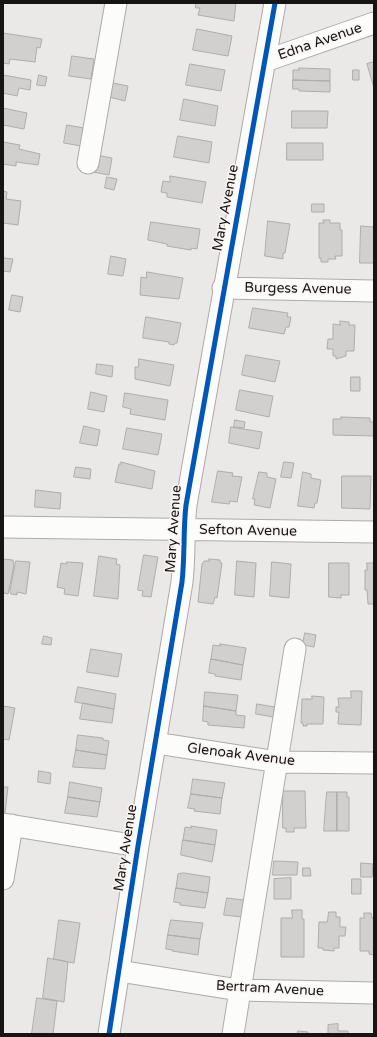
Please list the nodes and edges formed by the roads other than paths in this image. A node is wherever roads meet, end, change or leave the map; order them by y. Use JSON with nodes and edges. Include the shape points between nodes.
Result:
{"nodes":[{"id":1,"x":116,"y":3,"type":"edge"},
{"id":2,"x":275,"y":3,"type":"edge"},
{"id":3,"x":374,"y":23,"type":"edge"},
{"id":4,"x":265,"y":61,"type":"junction"},
{"id":5,"x":88,"y":163,"type":"dead end"},
{"id":6,"x":223,"y":288,"type":"junction"},
{"id":7,"x":374,"y":291,"type":"edge"},
{"id":8,"x":3,"y":527,"type":"edge"},
{"id":9,"x":183,"y":530,"type":"junction"},
{"id":10,"x":374,"y":532,"type":"edge"},
{"id":11,"x":295,"y":649,"type":"dead end"},
{"id":12,"x":156,"y":743,"type":"junction"},
{"id":13,"x":278,"y":762,"type":"junction"},
{"id":14,"x":374,"y":763,"type":"edge"},
{"id":15,"x":7,"y":825,"type":"edge"},
{"id":16,"x":138,"y":846,"type":"junction"},
{"id":17,"x":3,"y":879,"type":"edge"},
{"id":18,"x":118,"y":971,"type":"junction"},
{"id":19,"x":239,"y":990,"type":"junction"},
{"id":20,"x":374,"y":992,"type":"edge"},
{"id":21,"x":109,"y":1034,"type":"edge"},
{"id":22,"x":232,"y":1034,"type":"edge"}],
"edges":[{"from":1,"to":5,"type":"street"},
{"from":2,"to":4,"type":"street","name":"Mary Avenue"},
{"from":3,"to":4,"type":"street","name":"Edna Avenue"},
{"from":4,"to":6,"type":"street","name":"Mary Avenue"},
{"from":6,"to":7,"type":"street","name":"Burgess Avenue"},
{"from":6,"to":9,"type":"street","name":"Mary Avenue"},
{"from":8,"to":9,"type":"street","name":"Sefton Avenue"},
{"from":9,"to":10,"type":"street","name":"Sefton Avenue"},
{"from":9,"to":12,"type":"street","name":"Mary Avenue","via":[[185,560]]},
{"from":11,"to":13,"type":"street"},
{"from":12,"to":13,"type":"street","name":"Glenoak Avenue"},
{"from":12,"to":16,"type":"street","name":"Mary Avenue"},
{"from":13,"to":14,"type":"street","name":"Glenoak Avenue"},
{"from":13,"to":19,"type":"street"},
{"from":15,"to":16,"type":"street"},
{"from":15,"to":17,"type":"street"},
{"from":16,"to":18,"type":"street","name":"Mary Avenue"},
{"from":18,"to":19,"type":"street","name":"Bertram Avenue"},
{"from":18,"to":21,"type":"street","name":"Mary Avenue"},
{"from":19,"to":20,"type":"street","name":"Bertram Avenue"},
{"from":19,"to":22,"type":"street"}]}
